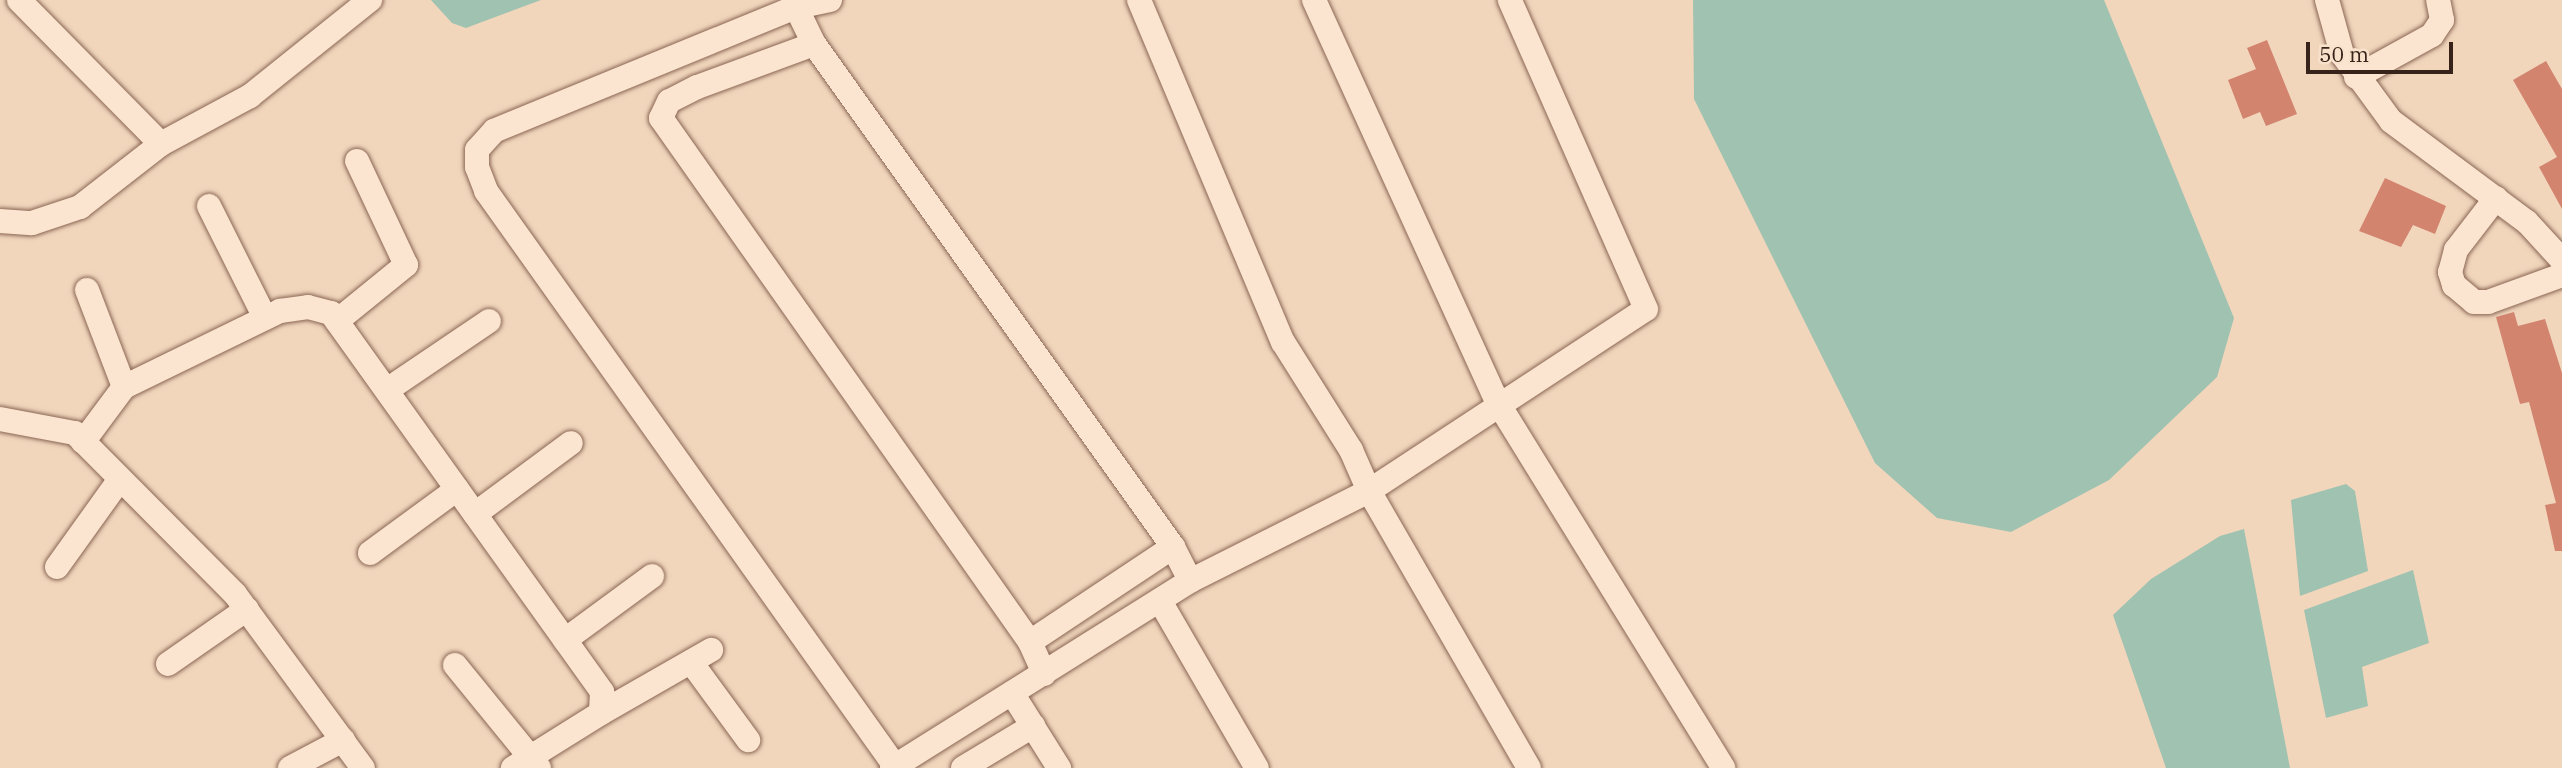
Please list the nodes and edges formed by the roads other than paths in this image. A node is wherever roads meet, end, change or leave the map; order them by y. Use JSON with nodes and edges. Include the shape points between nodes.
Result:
{"nodes":[{"id":1,"x":19,"y":0,"type":"edge"},
{"id":2,"x":370,"y":0,"type":"edge"},
{"id":3,"x":830,"y":0,"type":"edge"},
{"id":4,"x":1139,"y":0,"type":"edge"},
{"id":5,"x":1314,"y":0,"type":"edge"},
{"id":6,"x":1510,"y":0,"type":"edge"},
{"id":7,"x":2328,"y":0,"type":"edge"},
{"id":8,"x":2438,"y":0,"type":"edge"},
{"id":9,"x":796,"y":7,"type":"junction"},
{"id":10,"x":814,"y":44,"type":"junction"},
{"id":11,"x":2356,"y":77,"type":"junction"},
{"id":12,"x":161,"y":144,"type":"junction"},
{"id":13,"x":357,"y":160,"type":"dead end"},
{"id":14,"x":2496,"y":198,"type":"junction"},
{"id":15,"x":209,"y":206,"type":"dead end"},
{"id":16,"x":0,"y":221,"type":"edge"},
{"id":17,"x":2562,"y":260,"type":"edge"},
{"id":18,"x":2562,"y":275,"type":"edge"},
{"id":19,"x":87,"y":290,"type":"dead end"},
{"id":20,"x":265,"y":318,"type":"junction"},
{"id":21,"x":337,"y":321,"type":"junction"},
{"id":22,"x":489,"y":321,"type":"dead end"},
{"id":23,"x":124,"y":387,"type":"junction"},
{"id":24,"x":387,"y":390,"type":"junction"},
{"id":25,"x":1497,"y":403,"type":"junction"},
{"id":26,"x":0,"y":419,"type":"edge"},
{"id":27,"x":83,"y":442,"type":"junction"},
{"id":28,"x":570,"y":443,"type":"dead end"},
{"id":29,"x":120,"y":479,"type":"junction"},
{"id":30,"x":457,"y":489,"type":"junction"},
{"id":31,"x":1369,"y":491,"type":"junction"},
{"id":32,"x":475,"y":514,"type":"junction"},
{"id":33,"x":1172,"y":547,"type":"junction"},
{"id":34,"x":370,"y":553,"type":"dead end"},
{"id":35,"x":57,"y":567,"type":"dead end"},
{"id":36,"x":652,"y":576,"type":"dead end"},
{"id":37,"x":1190,"y":581,"type":"junction"},
{"id":38,"x":1160,"y":601,"type":"junction"},
{"id":39,"x":247,"y":609,"type":"junction"},
{"id":40,"x":565,"y":640,"type":"junction"},
{"id":41,"x":1030,"y":642,"type":"junction"},
{"id":42,"x":168,"y":664,"type":"dead end"},
{"id":43,"x":455,"y":665,"type":"dead end"},
{"id":44,"x":1044,"y":674,"type":"junction"},
{"id":45,"x":1013,"y":693,"type":"junction"},
{"id":46,"x":601,"y":713,"type":"junction"},
{"id":47,"x":1033,"y":726,"type":"junction"},
{"id":48,"x":343,"y":740,"type":"junction"},
{"id":49,"x":748,"y":740,"type":"dead end"},
{"id":50,"x":527,"y":764,"type":"edge"},
{"id":51,"x":893,"y":767,"type":"edge"},
{"id":52,"x":290,"y":768,"type":"edge"},
{"id":53,"x":363,"y":768,"type":"edge"},
{"id":54,"x":963,"y":768,"type":"edge"},
{"id":55,"x":1059,"y":768,"type":"edge"},
{"id":56,"x":1257,"y":768,"type":"edge"},
{"id":57,"x":1530,"y":768,"type":"edge"},
{"id":58,"x":1723,"y":768,"type":"edge"}],
"edges":[{"from":1,"to":12,"type":"street"},
{"from":2,"to":12,"type":"street","via":[[250,96]]},
{"from":3,"to":9,"type":"street"},
{"from":4,"to":31,"type":"street","via":[[1283,342],[1351,450]]},
{"from":5,"to":25,"type":"street"},
{"from":6,"to":25,"type":"street","via":[[1646,309]]},
{"from":7,"to":11,"type":"street","via":[[2335,35]]},
{"from":8,"to":11,"type":"street","via":[[2442,20],[2432,36]]},
{"from":9,"to":10,"type":"street"},
{"from":9,"to":51,"type":"street","via":[[494,131],[477,150],[477,167],[486,191]]},
{"from":10,"to":33,"type":"street"},
{"from":10,"to":41,"type":"street","via":[[697,87],[670,101],[662,118]]},
{"from":11,"to":14,"type":"street","via":[[2391,121]]},
{"from":12,"to":16,"type":"street","via":[[80,207],[32,222]]},
{"from":13,"to":21,"type":"street","via":[[406,265]]},
{"from":14,"to":17,"type":"street"},
{"from":14,"to":18,"type":"street","via":[[2456,250],[2450,272],[2454,285],[2474,302],[2488,302]]},
{"from":15,"to":20,"type":"street"},
{"from":19,"to":23,"type":"street"},
{"from":20,"to":21,"type":"street","via":[[308,307],[331,313]]},
{"from":20,"to":23,"type":"street"},
{"from":21,"to":24,"type":"street"},
{"from":22,"to":24,"type":"street"},
{"from":23,"to":27,"type":"street"},
{"from":24,"to":30,"type":"street"},
{"from":25,"to":31,"type":"street"},
{"from":25,"to":58,"type":"street"},
{"from":26,"to":27,"type":"street","via":[[75,433]]},
{"from":27,"to":29,"type":"street"},
{"from":28,"to":32,"type":"street"},
{"from":29,"to":35,"type":"street"},
{"from":29,"to":39,"type":"street"},
{"from":30,"to":32,"type":"street"},
{"from":30,"to":34,"type":"street"},
{"from":31,"to":37,"type":"street"},
{"from":31,"to":57,"type":"street"},
{"from":32,"to":40,"type":"street"},
{"from":33,"to":37,"type":"street"},
{"from":33,"to":41,"type":"street"},
{"from":36,"to":40,"type":"street"},
{"from":37,"to":38,"type":"street"},
{"from":38,"to":44,"type":"street"},
{"from":38,"to":56,"type":"street"},
{"from":39,"to":42,"type":"street"},
{"from":39,"to":48,"type":"street"},
{"from":40,"to":46,"type":"street","via":[[602,692]]},
{"from":41,"to":44,"type":"street"},
{"from":43,"to":50,"type":"street"},
{"from":44,"to":45,"type":"street"},
{"from":45,"to":47,"type":"street"},
{"from":45,"to":51,"type":"street"},
{"from":46,"to":49,"type":"street","via":[[701,656]]},
{"from":46,"to":50,"type":"street"},
{"from":47,"to":54,"type":"street"},
{"from":47,"to":55,"type":"street"},
{"from":48,"to":52,"type":"street"},
{"from":48,"to":53,"type":"street"}]}
